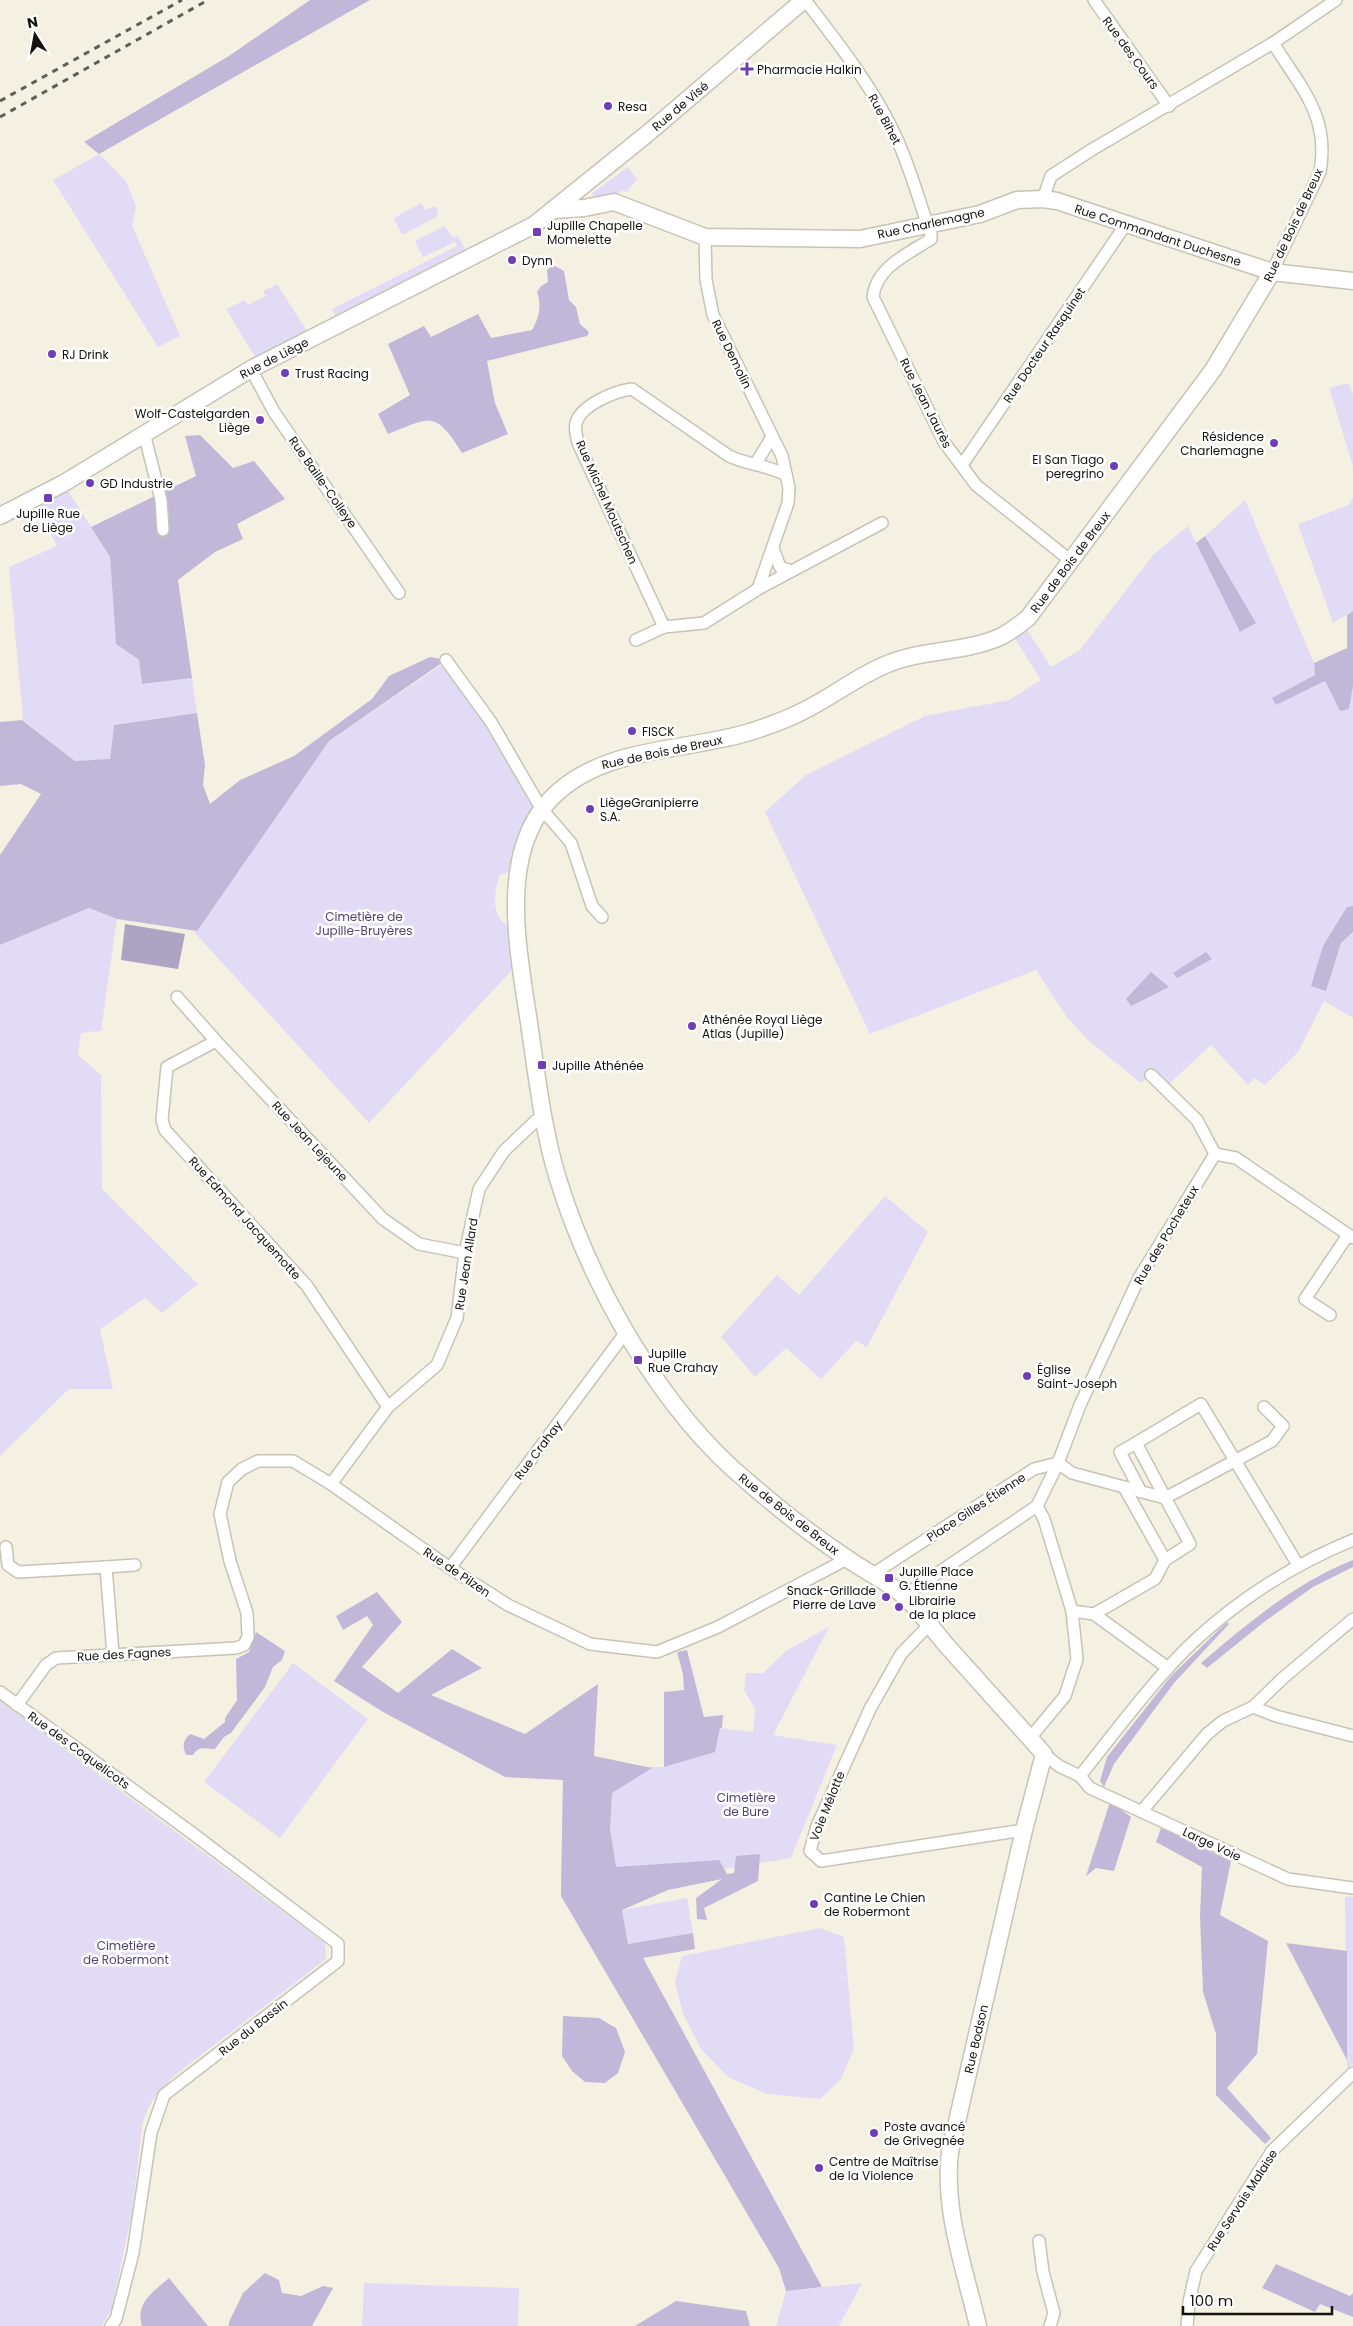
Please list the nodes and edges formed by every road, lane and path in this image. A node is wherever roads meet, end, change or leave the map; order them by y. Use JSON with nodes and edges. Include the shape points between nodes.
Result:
{"nodes":[{"id":1,"x":804,"y":0,"type":"edge"},
{"id":2,"x":1094,"y":0,"type":"edge"},
{"id":3,"x":1336,"y":0,"type":"edge"},
{"id":4,"x":1273,"y":43,"type":"junction"},
{"id":5,"x":1169,"y":106,"type":"junction"},
{"id":6,"x":1043,"y":199,"type":"junction"},
{"id":7,"x":554,"y":210,"type":"junction"},
{"id":8,"x":1126,"y":224,"type":"junction"},
{"id":9,"x":928,"y":225,"type":"junction"},
{"id":10,"x":705,"y":238,"type":"junction"},
{"id":11,"x":1272,"y":272,"type":"junction"},
{"id":12,"x":1353,"y":281,"type":"edge"},
{"id":13,"x":251,"y":369,"type":"junction"},
{"id":14,"x":144,"y":433,"type":"junction"},
{"id":15,"x":772,"y":437,"type":"junction"},
{"id":16,"x":756,"y":463,"type":"junction"},
{"id":17,"x":962,"y":466,"type":"junction"},
{"id":18,"x":786,"y":475,"type":"junction"},
{"id":19,"x":0,"y":516,"type":"edge"},
{"id":20,"x":882,"y":523,"type":"dead end"},
{"id":21,"x":164,"y":530,"type":"dead end"},
{"id":22,"x":773,"y":548,"type":"junction"},
{"id":23,"x":1071,"y":561,"type":"junction"},
{"id":24,"x":791,"y":571,"type":"junction"},
{"id":25,"x":758,"y":588,"type":"junction"},
{"id":26,"x":399,"y":593,"type":"dead end"},
{"id":27,"x":664,"y":628,"type":"junction"},
{"id":28,"x":636,"y":640,"type":"dead end"},
{"id":29,"x":446,"y":660,"type":"dead end"},
{"id":30,"x":541,"y":808,"type":"junction"},
{"id":31,"x":602,"y":917,"type":"dead end"},
{"id":32,"x":177,"y":996,"type":"dead end"},
{"id":33,"x":216,"y":1041,"type":"junction"},
{"id":34,"x":1151,"y":1074,"type":"dead end"},
{"id":35,"x":542,"y":1114,"type":"junction"},
{"id":36,"x":1215,"y":1154,"type":"junction"},
{"id":37,"x":1351,"y":1237,"type":"edge"},
{"id":38,"x":465,"y":1253,"type":"junction"},
{"id":39,"x":1330,"y":1315,"type":"dead end"},
{"id":40,"x":626,"y":1332,"type":"junction"},
{"id":41,"x":388,"y":1407,"type":"junction"},
{"id":42,"x":1264,"y":1407,"type":"dead end"},
{"id":43,"x":1136,"y":1443,"type":"junction"},
{"id":44,"x":1234,"y":1460,"type":"junction"},
{"id":45,"x":1058,"y":1463,"type":"junction"},
{"id":46,"x":331,"y":1484,"type":"junction"},
{"id":47,"x":1124,"y":1487,"type":"junction"},
{"id":48,"x":1141,"y":1492,"type":"junction"},
{"id":49,"x":1165,"y":1498,"type":"junction"},
{"id":50,"x":1037,"y":1506,"type":"junction"},
{"id":51,"x":1353,"y":1540,"type":"edge"},
{"id":52,"x":6,"y":1547,"type":"dead end"},
{"id":53,"x":847,"y":1559,"type":"junction"},
{"id":54,"x":1165,"y":1560,"type":"junction"},
{"id":55,"x":135,"y":1565,"type":"dead end"},
{"id":56,"x":1298,"y":1565,"type":"junction"},
{"id":57,"x":106,"y":1567,"type":"junction"},
{"id":58,"x":450,"y":1568,"type":"junction"},
{"id":59,"x":873,"y":1574,"type":"junction"},
{"id":60,"x":904,"y":1596,"type":"junction"},
{"id":61,"x":1072,"y":1611,"type":"junction"},
{"id":62,"x":1094,"y":1614,"type":"junction"},
{"id":63,"x":1353,"y":1619,"type":"edge"},
{"id":64,"x":928,"y":1625,"type":"junction"},
{"id":65,"x":248,"y":1637,"type":"joint"},
{"id":66,"x":113,"y":1654,"type":"junction"},
{"id":67,"x":1168,"y":1668,"type":"junction"},
{"id":68,"x":0,"y":1692,"type":"edge"},
{"id":69,"x":17,"y":1704,"type":"junction"},
{"id":70,"x":1253,"y":1707,"type":"junction"},
{"id":71,"x":1353,"y":1736,"type":"edge"},
{"id":72,"x":1030,"y":1738,"type":"junction"},
{"id":73,"x":1044,"y":1754,"type":"junction"},
{"id":74,"x":1080,"y":1776,"type":"junction"},
{"id":75,"x":157,"y":1808,"type":"joint"},
{"id":76,"x":1142,"y":1811,"type":"junction"},
{"id":77,"x":1024,"y":1830,"type":"junction"},
{"id":78,"x":1353,"y":1888,"type":"edge"},
{"id":79,"x":1353,"y":2073,"type":"edge"},
{"id":80,"x":1039,"y":2242,"type":"dead end"},
{"id":81,"x":111,"y":2326,"type":"edge"},
{"id":82,"x":978,"y":2326,"type":"edge"},
{"id":83,"x":1050,"y":2326,"type":"edge"},
{"id":84,"x":1187,"y":2326,"type":"edge"}],
"edges":[{"from":1,"to":7,"type":"street","name":"Rue de Visé"},
{"from":1,"to":9,"type":"street","name":"Rue Bihet","via":[[860,74],[896,136]]},
{"from":2,"to":5,"type":"street","name":"Rue des Cours"},
{"from":3,"to":4,"type":"street"},
{"from":4,"to":5,"type":"street"},
{"from":4,"to":11,"type":"street","name":"Rue de Bois de Breux","via":[[1319,119],[1323,154],[1320,172]]},
{"from":5,"to":6,"type":"street","via":[[1051,176]]},
{"from":6,"to":8,"type":"street","name":"Rue Commandant Duchesne"},
{"from":6,"to":9,"type":"street","name":"Rue Charlemagne","via":[[1016,200],[980,214]]},
{"from":7,"to":10,"type":"street","name":"Rue Charlemagne","via":[[614,202]]},
{"from":7,"to":13,"type":"street","name":"Rue de Liège","via":[[514,237]]},
{"from":8,"to":11,"type":"street","name":"Rue Commandant Duchesne"},
{"from":8,"to":17,"type":"street","name":"Rue Docteur Rasquinet"},
{"from":9,"to":10,"type":"street","name":"Rue Charlemagne","via":[[860,238]]},
{"from":9,"to":17,"type":"street","name":"Rue Jean Jaurès","via":[[932,239],[890,265],[875,284],[874,297],[944,442]]},
{"from":10,"to":15,"type":"street","name":"Rue Demolin","via":[[706,280],[713,315]]},
{"from":11,"to":12,"type":"street","name":"Rue Commandant Duchesne"},
{"from":11,"to":23,"type":"street","name":"Rue de Bois de Breux","via":[[1213,370]]},
{"from":13,"to":14,"type":"street","name":"Rue de Liège"},
{"from":13,"to":26,"type":"street","name":"Rue Baille-Colleye","via":[[274,412]]},
{"from":14,"to":19,"type":"street","name":"Rue de Liège","via":[[64,483]]},
{"from":14,"to":21,"type":"street","via":[[161,500]]},
{"from":15,"to":16,"type":"street"},
{"from":15,"to":18,"type":"street","name":"Rue Demolin","via":[[782,456]]},
{"from":16,"to":18,"type":"street","name":"Rue Michel Moutschen"},
{"from":16,"to":27,"type":"street","name":"Rue Michel Moutschen","via":[[742,462],[729,456],[632,390],[618,390],[581,412],[575,425],[578,443]]},
{"from":17,"to":23,"type":"street","name":"Rue Jean Jaurès","via":[[976,485]]},
{"from":18,"to":22,"type":"street","via":[[788,503]]},
{"from":20,"to":24,"type":"street"},
{"from":22,"to":24,"type":"street","via":[[780,567]]},
{"from":22,"to":25,"type":"street"},
{"from":23,"to":30,"type":"street","name":"Rue de Bois de Breux","via":[[1028,618],[1001,637],[887,663],[797,714],[751,731],[595,766],[560,789]]},
{"from":24,"to":25,"type":"street"},
{"from":25,"to":27,"type":"street","via":[[704,623]]},
{"from":27,"to":28,"type":"street"},
{"from":29,"to":30,"type":"street","via":[[490,722]]},
{"from":30,"to":31,"type":"street","via":[[571,843],[592,906]]},
{"from":30,"to":35,"type":"street","name":"Rue de Bois de Breux","via":[[521,857],[514,899]]},
{"from":32,"to":33,"type":"street","name":"Rue Jean Lejeune"},
{"from":33,"to":38,"type":"street","name":"Rue Jean Lejeune","via":[[383,1219],[419,1244]]},
{"from":33,"to":41,"type":"street","name":"Rue Edmond Jacquemotte","via":[[167,1067],[162,1120],[165,1130],[307,1286]]},
{"from":34,"to":36,"type":"street","via":[[1197,1120]]},
{"from":35,"to":38,"type":"street","name":"Rue Jean Allard","via":[[504,1151],[479,1189]]},
{"from":35,"to":40,"type":"street","name":"Rue de Bois de Breux","via":[[557,1177],[578,1234],[598,1282]]},
{"from":36,"to":37,"type":"street","via":[[1236,1158]]},
{"from":36,"to":45,"type":"street","name":"Rue des Pocheteux","via":[[1138,1278],[1080,1405]]},
{"from":37,"to":39,"type":"street","via":[[1305,1299]]},
{"from":38,"to":41,"type":"street","name":"Rue Jean Allard","via":[[457,1318],[437,1365]]},
{"from":40,"to":53,"type":"street","name":"Rue de Bois de Breux","via":[[664,1390],[714,1450],[745,1480]]},
{"from":40,"to":58,"type":"street","name":"Rue Crahay"},
{"from":41,"to":46,"type":"street","name":"Rue Jean Allard"},
{"from":42,"to":44,"type":"street","via":[[1283,1426],[1272,1441]]},
{"from":43,"to":44,"type":"street","via":[[1201,1404]]},
{"from":43,"to":48,"type":"street","via":[[1120,1452]]},
{"from":43,"to":49,"type":"street"},
{"from":44,"to":49,"type":"street"},
{"from":44,"to":56,"type":"street"},
{"from":45,"to":47,"type":"street","via":[[1072,1473]]},
{"from":45,"to":50,"type":"street","name":"Place Gilles Étienne"},
{"from":45,"to":59,"type":"street","name":"Place Gilles Étienne","via":[[1034,1469]]},
{"from":46,"to":58,"type":"street","name":"Rue de Pilzen"},
{"from":46,"to":65,"type":"street","name":"Rue de Pilzen","via":[[293,1460],[258,1461],[242,1468],[228,1482],[220,1514],[230,1561],[247,1613]]},
{"from":47,"to":48,"type":"street"},
{"from":47,"to":54,"type":"street"},
{"from":48,"to":49,"type":"street"},
{"from":49,"to":54,"type":"street","via":[[1190,1544]]},
{"from":50,"to":60,"type":"street","name":"Place Gilles Étienne"},
{"from":50,"to":61,"type":"street","via":[[1044,1519]]},
{"from":51,"to":56,"type":"street"},
{"from":52,"to":57,"type":"street","via":[[8,1565],[18,1572]]},
{"from":53,"to":58,"type":"street","name":"Rue de Pilzen","via":[[718,1628],[657,1652],[590,1644],[508,1605]]},
{"from":53,"to":59,"type":"street","name":"Rue de Bois de Breux"},
{"from":54,"to":62,"type":"street","via":[[1155,1579]]},
{"from":55,"to":57,"type":"street"},
{"from":56,"to":67,"type":"street","via":[[1217,1622]]},
{"from":57,"to":66,"type":"street"},
{"from":59,"to":60,"type":"street","name":"Rue de Bois de Breux"},
{"from":60,"to":64,"type":"street","name":"Rue de Bois de Breux"},
{"from":61,"to":62,"type":"street"},
{"from":61,"to":72,"type":"street","via":[[1077,1659],[1065,1696]]},
{"from":62,"to":67,"type":"street"},
{"from":63,"to":70,"type":"street"},
{"from":64,"to":72,"type":"street","name":"Rue de Bois de Breux"},
{"from":64,"to":77,"type":"street","name":"Voie Mélotte","via":[[901,1654],[870,1709],[817,1826],[810,1851],[821,1861]]},
{"from":65,"to":66,"type":"street","name":"Rue des Fagnes","via":[[244,1645],[236,1648]]},
{"from":66,"to":69,"type":"street","name":"Rue des Fagnes","via":[[56,1658],[46,1665]]},
{"from":67,"to":74,"type":"street"},
{"from":68,"to":69,"type":"street","name":"Rue des Coquelicots"},
{"from":69,"to":75,"type":"street","name":"Rue des Coquelicots"},
{"from":70,"to":71,"type":"street"},
{"from":70,"to":76,"type":"street","via":[[1223,1721],[1206,1734]]},
{"from":72,"to":73,"type":"street","name":"Rue de Bois de Breux"},
{"from":73,"to":74,"type":"street","name":"Large Voie"},
{"from":73,"to":77,"type":"street","name":"Rue Bodson"},
{"from":74,"to":76,"type":"street","name":"Large Voie","via":[[1090,1788]]},
{"from":75,"to":81,"type":"street","name":"Rue du Bassin","via":[[338,1944],[338,1961],[164,2095],[151,2133],[133,2253],[116,2319]]},
{"from":76,"to":78,"type":"street","name":"Large Voie","via":[[1288,1879]]},
{"from":77,"to":82,"type":"street","name":"Rue Bodson","via":[[947,2176],[956,2234]]},
{"from":79,"to":84,"type":"street","name":"Rue Servais Malaise","via":[[1272,2151],[1196,2271]]},
{"from":80,"to":83,"type":"street","via":[[1042,2272],[1054,2313]]}]}
